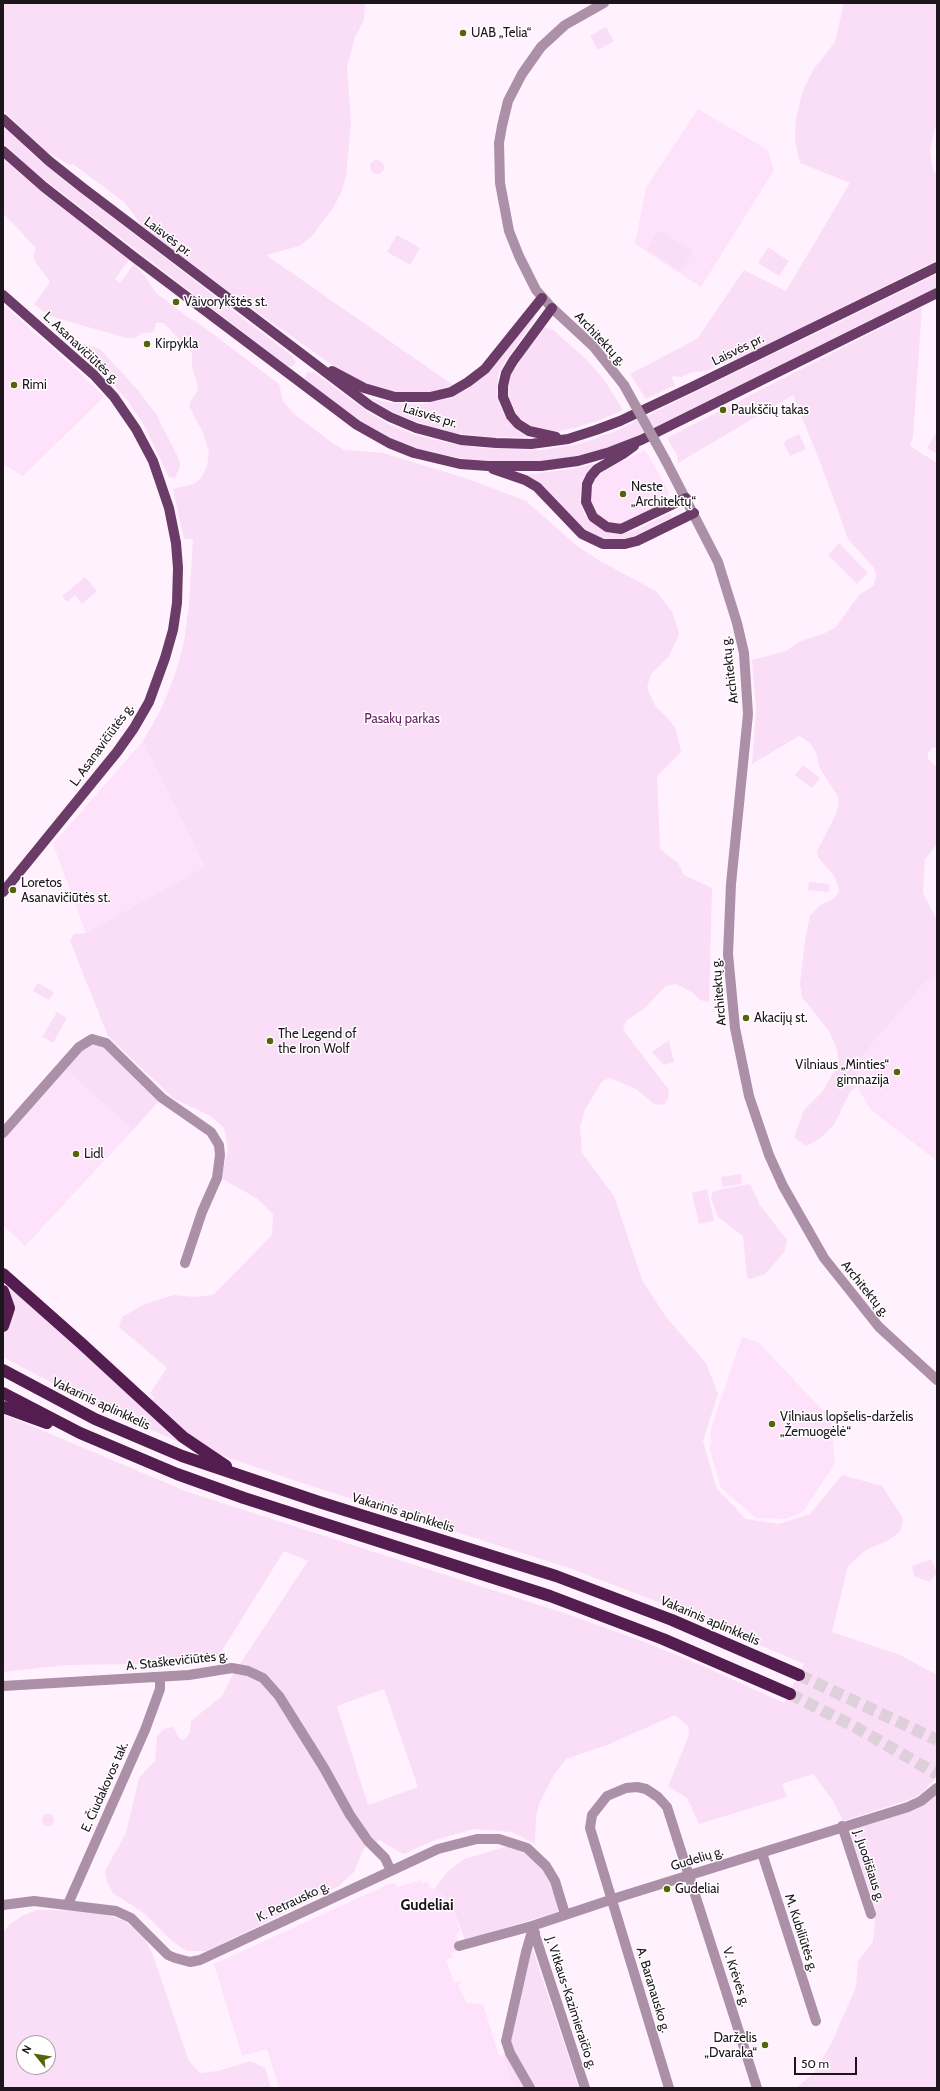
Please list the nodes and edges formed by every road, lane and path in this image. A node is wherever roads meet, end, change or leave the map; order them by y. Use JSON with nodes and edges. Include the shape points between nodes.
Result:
{"nodes":[{"id":1,"x":604,"y":3,"type":"edge"},
{"id":2,"x":3,"y":119,"type":"edge"},
{"id":3,"x":3,"y":151,"type":"edge"},
{"id":4,"x":937,"y":268,"type":"edge"},
{"id":5,"x":937,"y":293,"type":"edge"},
{"id":6,"x":3,"y":295,"type":"edge"},
{"id":7,"x":542,"y":298,"type":"junction"},
{"id":8,"x":552,"y":308,"type":"junction"},
{"id":9,"x":298,"y":351,"type":"junction"},
{"id":10,"x":568,"y":439,"type":"junction"},
{"id":11,"x":641,"y":440,"type":"junction"},
{"id":12,"x":488,"y":466,"type":"junction"},
{"id":13,"x":686,"y":498,"type":"junction"},
{"id":14,"x":694,"y":513,"type":"junction"},
{"id":15,"x":3,"y":892,"type":"edge"},
{"id":16,"x":3,"y":1133,"type":"edge"},
{"id":17,"x":184,"y":1263,"type":"dead end"},
{"id":18,"x":3,"y":1274,"type":"edge"},
{"id":19,"x":3,"y":1291,"type":"edge"},
{"id":20,"x":3,"y":1326,"type":"edge"},
{"id":21,"x":3,"y":1370,"type":"edge"},
{"id":22,"x":937,"y":1380,"type":"edge"},
{"id":23,"x":3,"y":1393,"type":"edge"},
{"id":24,"x":3,"y":1407,"type":"edge"},
{"id":25,"x":80,"y":1433,"type":"junction"},
{"id":26,"x":250,"y":1480,"type":"junction"},
{"id":27,"x":799,"y":1675,"type":"tunnel mouth"},
{"id":28,"x":160,"y":1678,"type":"junction"},
{"id":29,"x":3,"y":1686,"type":"edge"},
{"id":30,"x":790,"y":1694,"type":"tunnel mouth"},
{"id":31,"x":937,"y":1788,"type":"edge"},
{"id":32,"x":842,"y":1826,"type":"junction"},
{"id":33,"x":762,"y":1853,"type":"junction"},
{"id":34,"x":392,"y":1871,"type":"junction"},
{"id":35,"x":690,"y":1875,"type":"junction"},
{"id":36,"x":613,"y":1899,"type":"junction"},
{"id":37,"x":68,"y":1904,"type":"junction"},
{"id":38,"x":3,"y":1905,"type":"edge"},
{"id":39,"x":566,"y":1914,"type":"junction"},
{"id":40,"x":871,"y":1914,"type":"dead end"},
{"id":41,"x":533,"y":1930,"type":"junction"},
{"id":42,"x":459,"y":1946,"type":"dead end"},
{"id":43,"x":816,"y":2021,"type":"dead end"},
{"id":44,"x":530,"y":2088,"type":"edge"},
{"id":45,"x":585,"y":2088,"type":"edge"},
{"id":46,"x":669,"y":2088,"type":"edge"},
{"id":47,"x":757,"y":2088,"type":"edge"}],
"edges":[{"from":1,"to":7,"type":"street","name":"Architektų g.","via":[[565,25],[530,60],[508,101],[502,126],[499,162],[504,207],[519,256]]},
{"from":2,"to":9,"type":"main road","name":"Laisvės pr.","via":[[49,161]]},
{"from":3,"to":12,"type":"main road","via":[[122,248],[357,426],[414,454],[460,464]]},
{"from":4,"to":10,"type":"main road","name":"Laisvės pr.","via":[[627,418]]},
{"from":5,"to":11,"type":"main road"},
{"from":6,"to":15,"type":"main road","name":"L. Asanavičiūtės g.","via":[[94,375],[114,397],[136,429],[153,461],[169,508],[178,568],[173,630],[149,702],[116,752]]},
{"from":7,"to":8,"type":"street","name":"Architektų g."},
{"from":7,"to":9,"type":"main road","via":[[485,369],[451,392],[430,397],[412,398],[380,394],[364,388]]},
{"from":8,"to":10,"type":"main road","via":[[506,373],[503,397],[511,416],[518,424],[529,431]]},
{"from":8,"to":13,"type":"street","name":"Architektų g.","bridge":true,"via":[[593,346],[624,385]]},
{"from":9,"to":10,"type":"main road","name":"Laisvės pr.","via":[[369,405],[390,417],[435,434],[461,440],[496,443],[531,444]]},
{"from":11,"to":12,"type":"main road","via":[[578,460],[541,466]]},
{"from":11,"to":13,"type":"main road","via":[[597,469],[591,476],[587,484],[586,502],[593,517],[607,527],[621,529]]},
{"from":12,"to":14,"type":"main road","via":[[537,487],[582,534],[603,544],[637,541]]},
{"from":13,"to":14,"type":"street","name":"Architektų g."},
{"from":14,"to":22,"type":"street","name":"Architektų g.","via":[[718,562],[744,652],[748,714],[731,884],[728,954],[735,1028],[749,1096],[780,1180],[820,1252],[874,1322]]},
{"from":16,"to":17,"type":"street","via":[[78,1047],[92,1039],[106,1043],[162,1098],[211,1132],[219,1145],[217,1178]]},
{"from":18,"to":26,"type":"highway","via":[[183,1437]]},
{"from":19,"to":20,"type":"highway","via":[[8,1308]]},
{"from":21,"to":26,"type":"highway","name":"Vakarinis aplinkkelis","via":[[52,1397],[130,1434]]},
{"from":23,"to":25,"type":"highway"},
{"from":24,"to":25,"type":"highway"},
{"from":25,"to":30,"type":"highway","via":[[132,1456],[244,1498],[472,1570],[608,1617]]},
{"from":26,"to":27,"type":"highway","name":"Vakarinis aplinkkelis","via":[[570,1581],[672,1620]]},
{"from":28,"to":29,"type":"street","name":"A. Staškevičiūtės g."},
{"from":28,"to":34,"type":"street","name":"A. Staškevičiūtės g.","via":[[232,1668],[248,1671],[263,1678],[279,1696],[350,1815],[368,1841],[385,1858]]},
{"from":28,"to":37,"type":"street","name":"E. Čiudakovos tak.","via":[[160,1689],[145,1730]]},
{"from":31,"to":32,"type":"street","name":"Gudelių g.","via":[[921,1801],[908,1807]]},
{"from":32,"to":33,"type":"street","name":"Gudelių g."},
{"from":32,"to":40,"type":"street","name":"J. Juodišiaus g."},
{"from":33,"to":35,"type":"street","name":"Gudelių g."},
{"from":33,"to":43,"type":"street","name":"M. Kubiliūtės g."},
{"from":34,"to":37,"type":"street","name":"K. Petrausko g.","via":[[200,1960],[190,1962],[168,1954],[124,1914]]},
{"from":34,"to":39,"type":"street","name":"K. Petrausko g.","via":[[438,1849],[460,1842],[476,1839],[510,1841],[527,1848],[546,1866],[555,1881]]},
{"from":35,"to":36,"type":"street","name":"Gudelių g."},
{"from":35,"to":36,"type":"street","name":"V. Krėvės g.","via":[[667,1807],[663,1802],[653,1793],[637,1787],[620,1789],[599,1804],[592,1814],[590,1828]]},
{"from":35,"to":47,"type":"street","name":"V. Krėvės g."},
{"from":36,"to":39,"type":"street","name":"Gudelių g."},
{"from":36,"to":46,"type":"street","name":"A. Baranausko g."},
{"from":37,"to":38,"type":"street","name":"K. Petrausko g.","via":[[34,1902]]},
{"from":39,"to":41,"type":"street","name":"Gudelių g."},
{"from":41,"to":42,"type":"street","name":"Gudelių g."},
{"from":41,"to":44,"type":"street","via":[[506,2041]]},
{"from":41,"to":45,"type":"street","name":"J. Vitkaus-Kazimieraičio g."}]}
